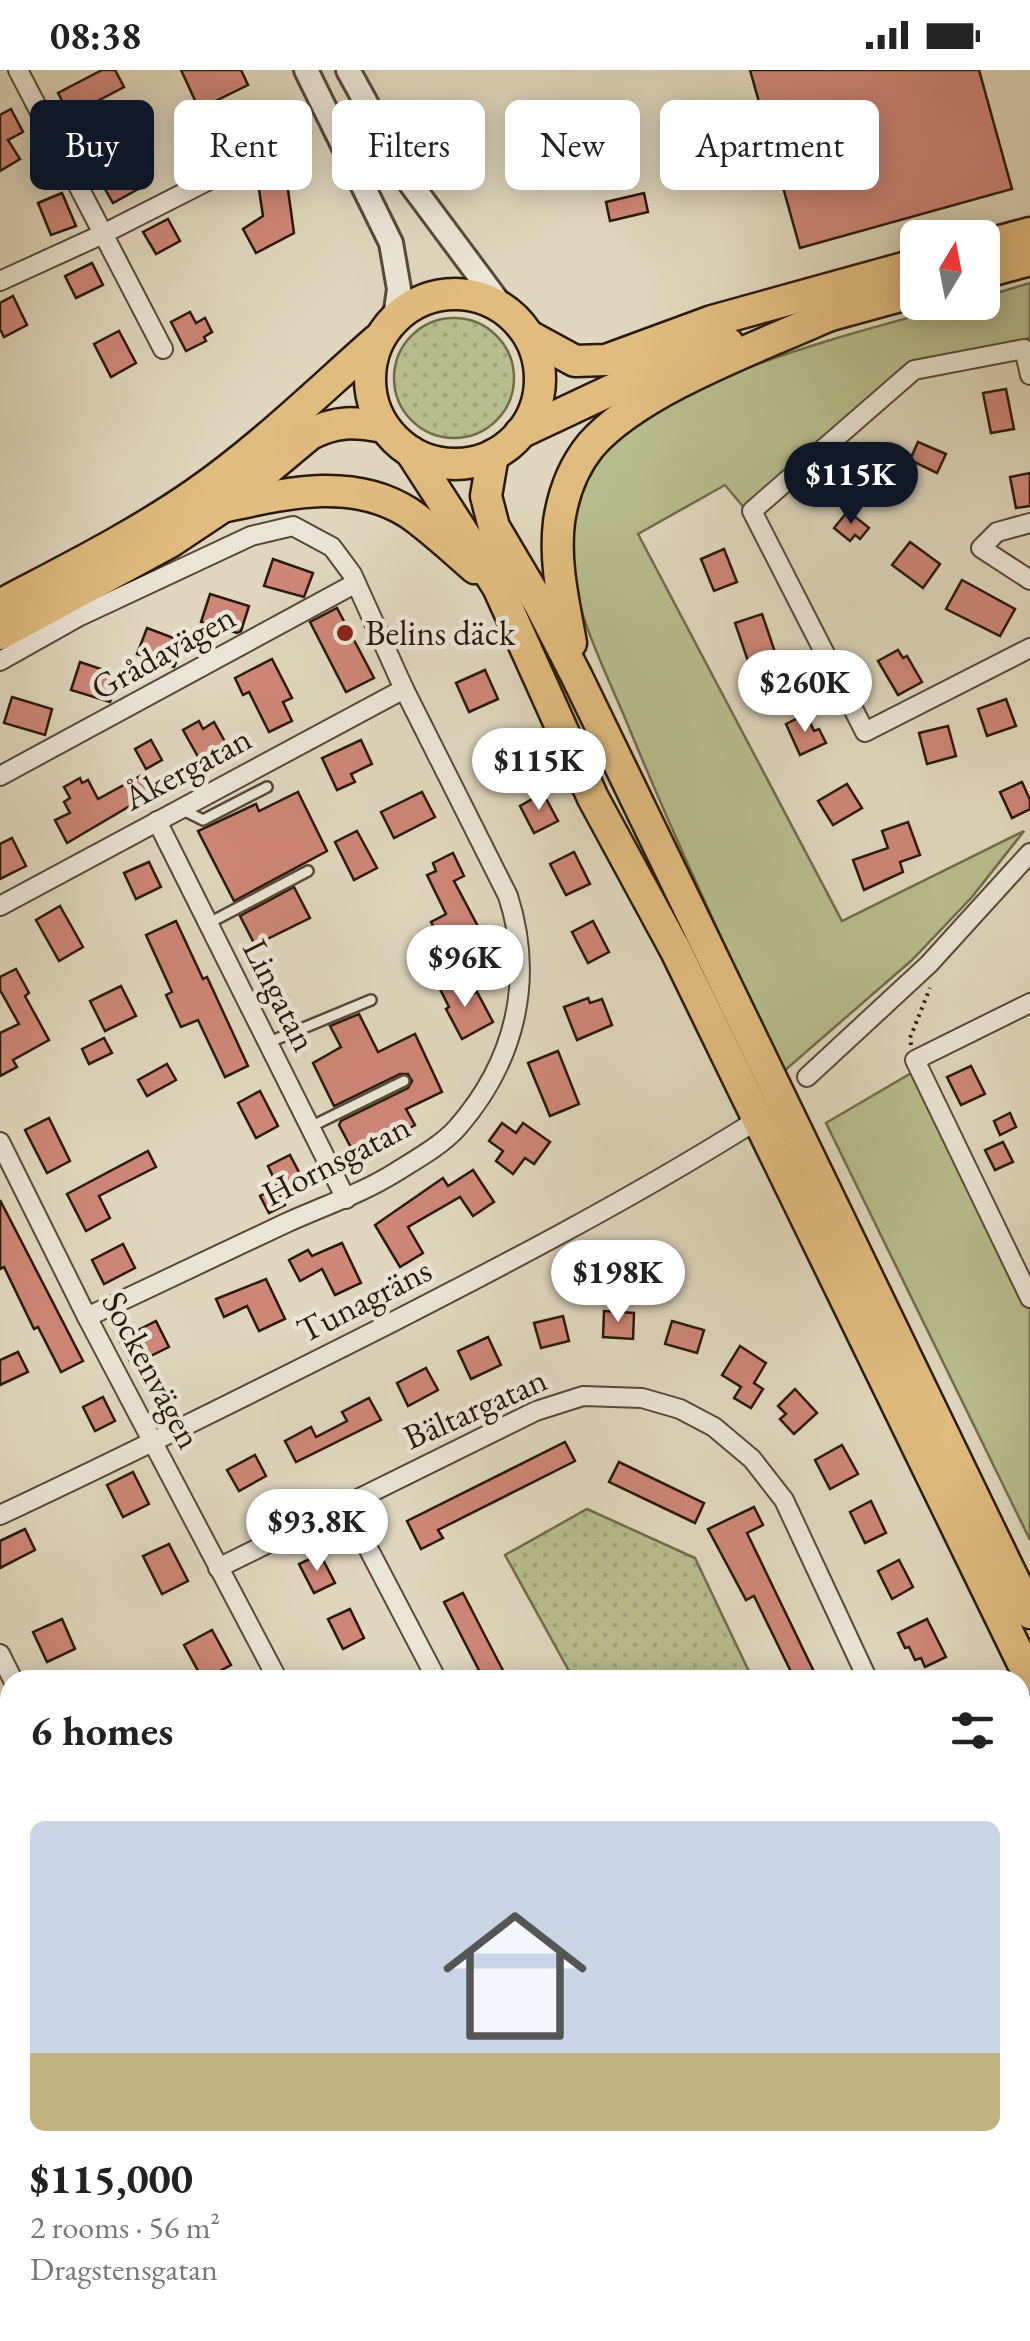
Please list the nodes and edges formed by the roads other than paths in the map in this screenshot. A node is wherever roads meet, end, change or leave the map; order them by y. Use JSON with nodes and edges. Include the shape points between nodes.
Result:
{"nodes":[{"id":1,"x":18,"y":70,"type":"edge"},
{"id":2,"x":306,"y":70,"type":"edge"},
{"id":3,"x":348,"y":70,"type":"edge"},
{"id":4,"x":190,"y":190,"type":"edge"},
{"id":5,"x":1030,"y":233,"type":"edge"},
{"id":6,"x":103,"y":234,"type":"junction"},
{"id":7,"x":1000,"y":241,"type":"edge"},
{"id":8,"x":1030,"y":260,"type":"edge"},
{"id":9,"x":1000,"y":268,"type":"edge"},
{"id":10,"x":900,"y":269,"type":"edge"},
{"id":11,"x":0,"y":282,"type":"edge"},
{"id":12,"x":900,"y":296,"type":"edge"},
{"id":13,"x":503,"y":308,"type":"junction"},
{"id":14,"x":832,"y":314,"type":"junction"},
{"id":15,"x":388,"y":327,"type":"junction"},
{"id":16,"x":529,"y":336,"type":"junction"},
{"id":17,"x":163,"y":349,"type":"dead end"},
{"id":18,"x":1030,"y":375,"type":"edge"},
{"id":19,"x":384,"y":427,"type":"junction"},
{"id":20,"x":520,"y":434,"type":"junction"},
{"id":21,"x":412,"y":452,"type":"junction"},
{"id":22,"x":493,"y":455,"type":"junction"},
{"id":23,"x":224,"y":506,"type":"junction"},
{"id":24,"x":1030,"y":524,"type":"edge"},
{"id":25,"x":1030,"y":580,"type":"edge"},
{"id":26,"x":356,"y":583,"type":"junction"},
{"id":27,"x":498,"y":587,"type":"junction"},
{"id":28,"x":0,"y":605,"type":"edge"},
{"id":29,"x":0,"y":634,"type":"edge"},
{"id":30,"x":1030,"y":648,"type":"edge"},
{"id":31,"x":0,"y":661,"type":"edge"},
{"id":32,"x":577,"y":678,"type":"junction"},
{"id":33,"x":404,"y":689,"type":"junction"},
{"id":34,"x":0,"y":776,"type":"edge"},
{"id":35,"x":267,"y":787,"type":"dead end"},
{"id":36,"x":180,"y":809,"type":"junction"},
{"id":37,"x":157,"y":821,"type":"junction"},
{"id":38,"x":1030,"y":852,"type":"edge"},
{"id":39,"x":308,"y":870,"type":"dead end"},
{"id":40,"x":0,"y":906,"type":"edge"},
{"id":41,"x":208,"y":924,"type":"junction"},
{"id":42,"x":371,"y":1000,"type":"dead end"},
{"id":43,"x":1030,"y":1002,"type":"edge"},
{"id":44,"x":267,"y":1044,"type":"junction"},
{"id":45,"x":807,"y":1078,"type":"dead end"},
{"id":46,"x":404,"y":1081,"type":"dead end"},
{"id":47,"x":749,"y":1125,"type":"dead end"},
{"id":48,"x":312,"y":1126,"type":"junction"},
{"id":49,"x":0,"y":1142,"type":"edge"},
{"id":50,"x":346,"y":1199,"type":"junction"},
{"id":51,"x":1030,"y":1298,"type":"edge"},
{"id":52,"x":87,"y":1318,"type":"junction"},
{"id":53,"x":155,"y":1442,"type":"junction"},
{"id":54,"x":345,"y":1504,"type":"junction"},
{"id":55,"x":0,"y":1515,"type":"edge"},
{"id":56,"x":218,"y":1568,"type":"junction"},
{"id":57,"x":1030,"y":1613,"type":"edge"},
{"id":58,"x":273,"y":1670,"type":"edge"},
{"id":59,"x":432,"y":1670,"type":"edge"},
{"id":60,"x":863,"y":1670,"type":"edge"},
{"id":61,"x":1026,"y":1670,"type":"edge"}],
"edges":[{"from":1,"to":6,"type":"street"},
{"from":2,"to":15,"type":"street","via":[[391,243],[399,289]]},
{"from":3,"to":13,"type":"street","via":[[410,183]]},
{"from":4,"to":6,"type":"street"},
{"from":5,"to":7,"type":"highway"},
{"from":6,"to":11,"type":"street"},
{"from":6,"to":17,"type":"street"},
{"from":8,"to":9,"type":"highway"},
{"from":10,"to":16,"type":"highway","via":[[712,321],[606,360],[575,361]]},
{"from":12,"to":14,"type":"highway"},
{"from":13,"to":15,"type":"highway","via":[[448,293],[420,300]]},
{"from":13,"to":16,"type":"highway"},
{"from":14,"to":20,"type":"highway","via":[[654,370]]},
{"from":14,"to":32,"type":"highway","via":[[678,386],[592,444],[565,494],[558,543]]},
{"from":15,"to":19,"type":"highway","via":[[371,363],[370,390]]},
{"from":15,"to":28,"type":"highway","via":[[197,493]]},
{"from":16,"to":20,"type":"highway","via":[[540,386]]},
{"from":18,"to":30,"type":"street","via":[[1024,349],[914,370],[752,511],[865,732]]},
{"from":19,"to":21,"type":"highway"},
{"from":19,"to":23,"type":"highway","via":[[347,421],[325,426]]},
{"from":20,"to":22,"type":"highway"},
{"from":21,"to":22,"type":"highway","via":[[452,464]]},
{"from":21,"to":27,"type":"highway"},
{"from":22,"to":32,"type":"highway","via":[[486,496],[494,527]]},
{"from":23,"to":27,"type":"highway","via":[[310,492],[363,493],[408,514]]},
{"from":23,"to":29,"type":"highway"},
{"from":24,"to":25,"type":"street","via":[[997,532],[982,548]]},
{"from":26,"to":31,"type":"street","name":"Hornsgatan","via":[[332,546],[294,526],[251,536]]},
{"from":26,"to":33,"type":"street","name":"Hornsgatan"},
{"from":26,"to":34,"type":"street","name":"Grådavägen"},
{"from":27,"to":61,"type":"highway","via":[[593,798],[676,951]]},
{"from":32,"to":57,"type":"highway"},
{"from":33,"to":36,"type":"street","name":"Åkergatan"},
{"from":33,"to":50,"type":"street","name":"Hornsgatan","via":[[508,896],[522,968],[517,1021],[494,1079],[455,1131]]},
{"from":35,"to":36,"type":"lane","via":[[203,820]]},
{"from":36,"to":37,"type":"street","name":"Åkergatan"},
{"from":37,"to":40,"type":"street","name":"Åkergatan"},
{"from":37,"to":41,"type":"street","name":"Lingatan"},
{"from":38,"to":45,"type":"street","via":[[929,964]]},
{"from":39,"to":41,"type":"lane"},
{"from":41,"to":44,"type":"street","name":"Lingatan"},
{"from":42,"to":44,"type":"lane"},
{"from":43,"to":51,"type":"street","via":[[915,1060]]},
{"from":44,"to":48,"type":"street","name":"Lingatan"},
{"from":46,"to":48,"type":"lane"},
{"from":47,"to":53,"type":"street","name":"Tunagräns","via":[[638,1193]]},
{"from":48,"to":50,"type":"street","name":"Lingatan"},
{"from":49,"to":52,"type":"street","name":"Sockenvägen"},
{"from":50,"to":52,"type":"street","name":"Hornsgatan"},
{"from":52,"to":53,"type":"street","name":"Sockenvägen"},
{"from":53,"to":55,"type":"street","name":"Tunagräns"},
{"from":53,"to":56,"type":"street","name":"Sockenvägen"},
{"from":54,"to":56,"type":"street","name":"Bältargatan"},
{"from":54,"to":59,"type":"street"},
{"from":54,"to":60,"type":"street","name":"Bältargatan","via":[[536,1411],[584,1396],[642,1398],[680,1409],[752,1459],[784,1500]]},
{"from":56,"to":58,"type":"street","name":"Sockenvägen"}]}
